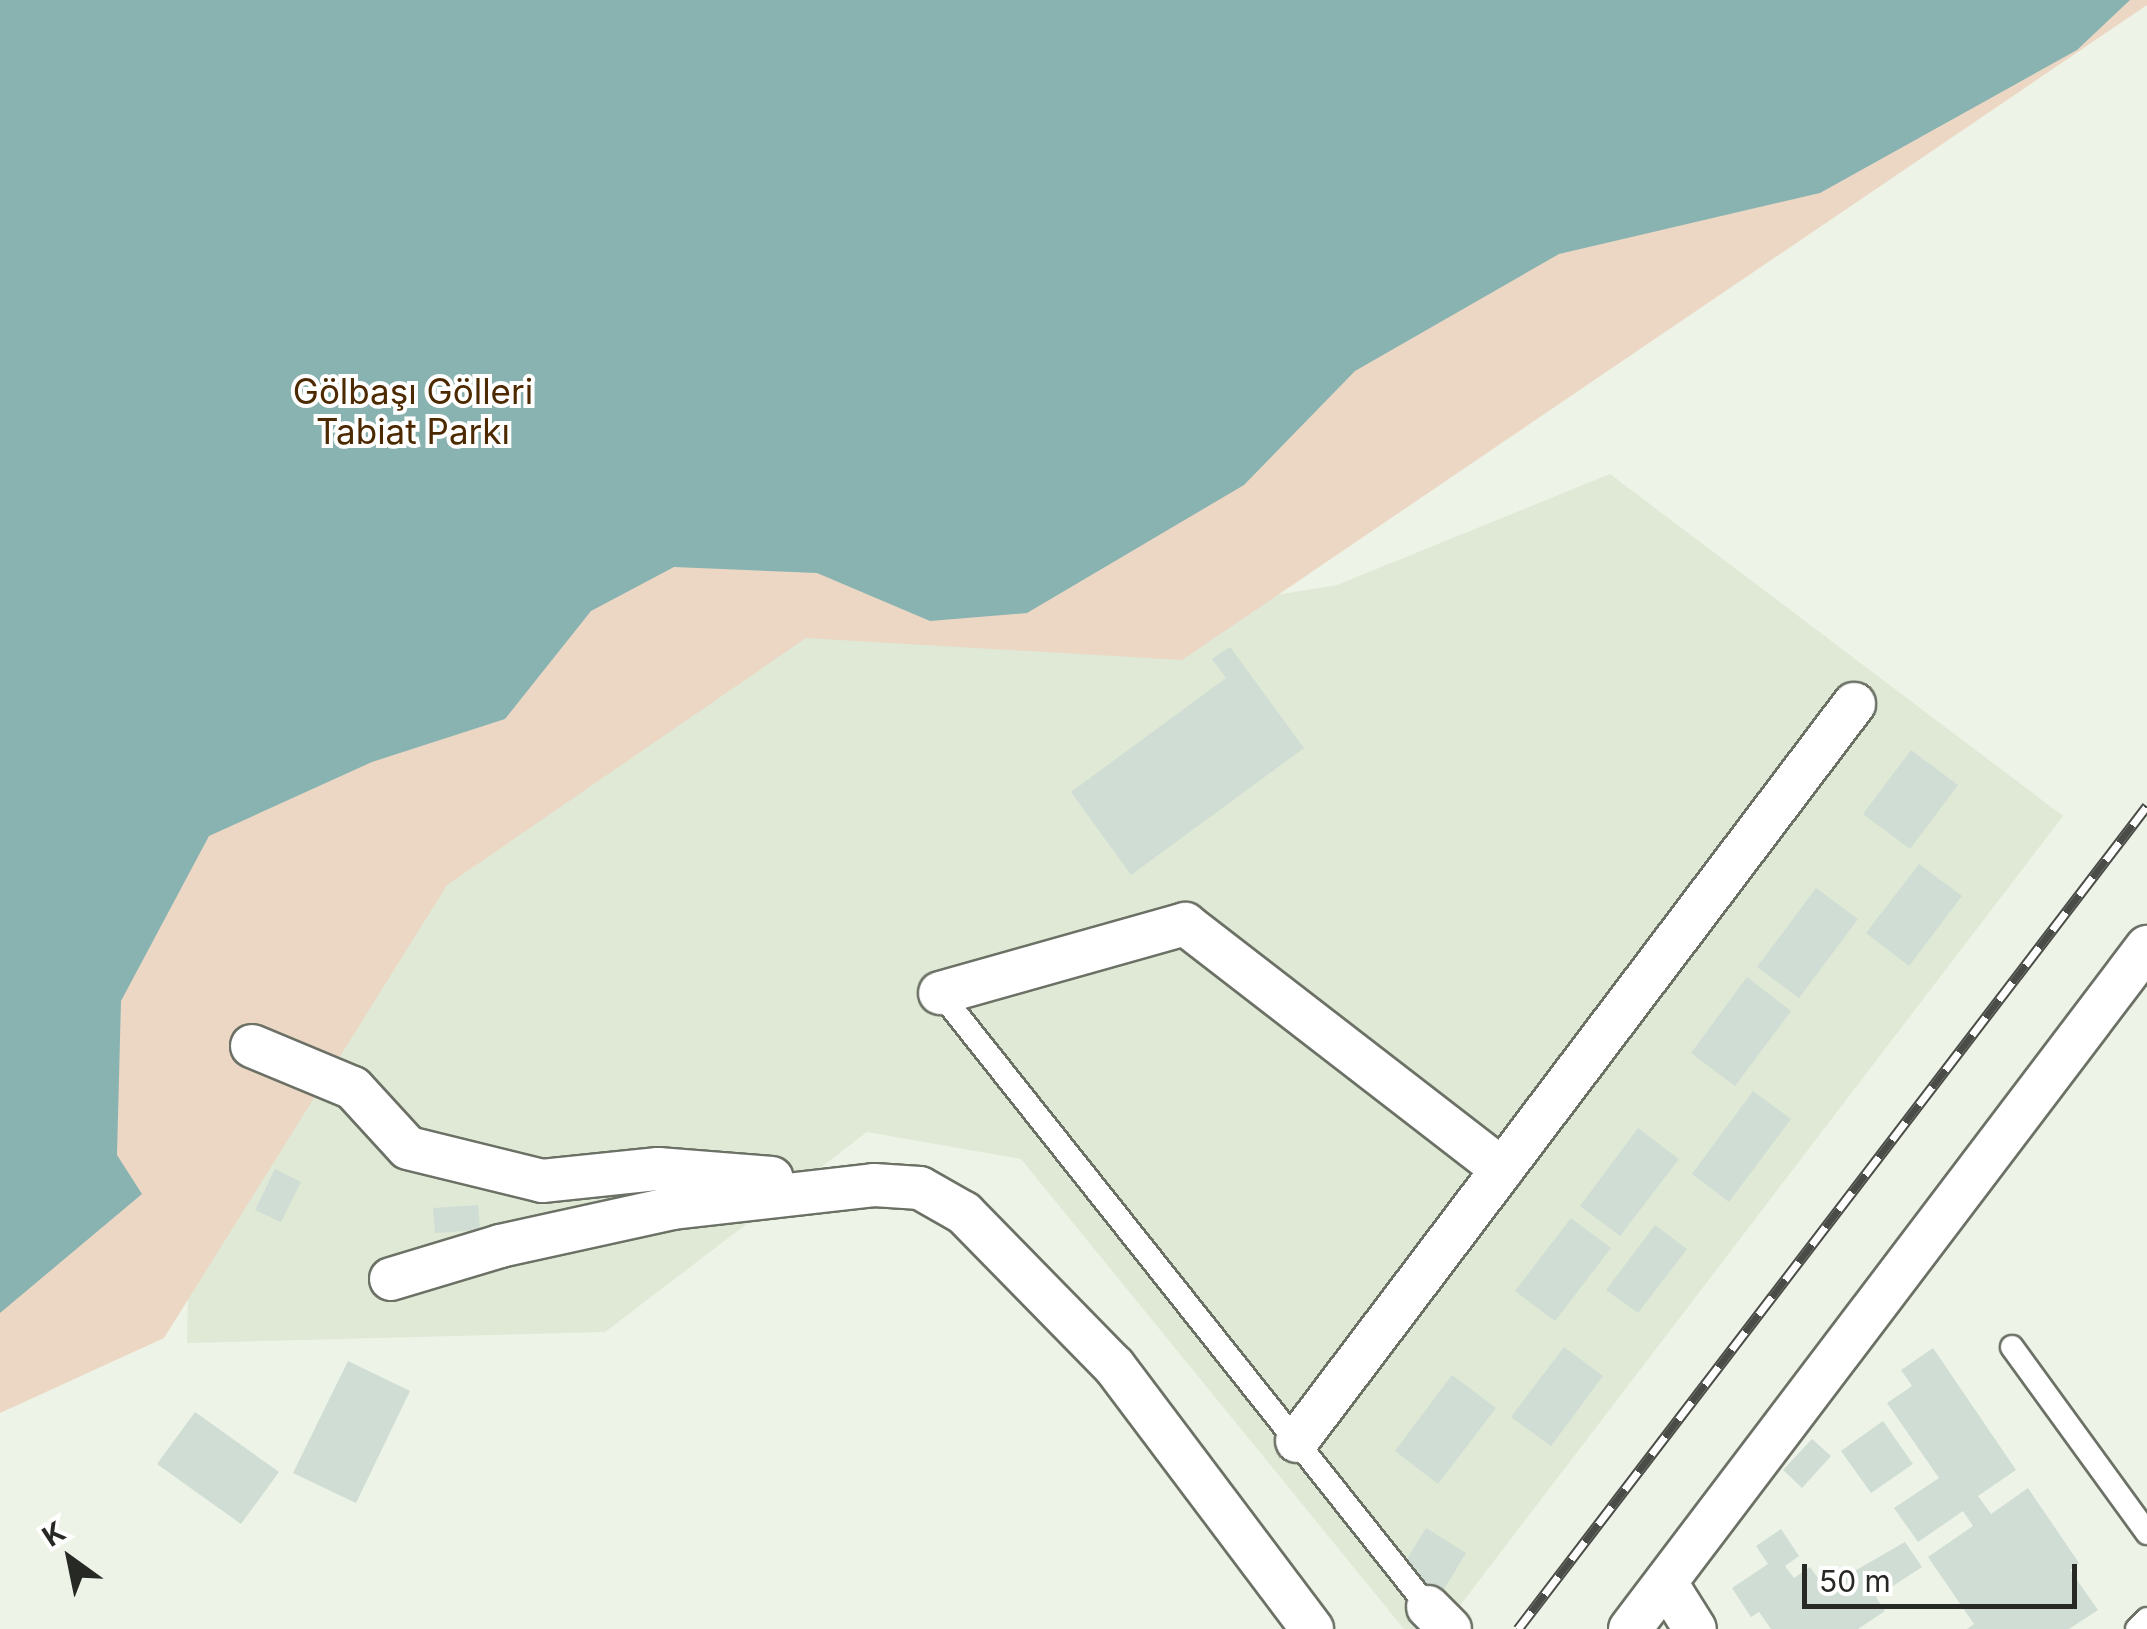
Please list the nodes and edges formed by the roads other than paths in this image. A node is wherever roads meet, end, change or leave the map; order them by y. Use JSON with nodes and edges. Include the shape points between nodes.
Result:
{"nodes":[{"id":1,"x":1854,"y":704,"type":"dead end"},
{"id":2,"x":2147,"y":947,"type":"edge"},
{"id":3,"x":940,"y":994,"type":"joint"},
{"id":4,"x":252,"y":1046,"type":"dead end"},
{"id":5,"x":1502,"y":1170,"type":"junction"},
{"id":6,"x":874,"y":1186,"type":"junction"},
{"id":7,"x":391,"y":1278,"type":"dead end"},
{"id":8,"x":2012,"y":1347,"type":"dead end"},
{"id":9,"x":1297,"y":1441,"type":"junction"},
{"id":10,"x":2147,"y":1533,"type":"edge"},
{"id":11,"x":1666,"y":1583,"type":"junction"},
{"id":12,"x":1439,"y":1618,"type":"edge"},
{"id":13,"x":2147,"y":1620,"type":"edge"},
{"id":14,"x":1312,"y":1629,"type":"edge"},
{"id":15,"x":1630,"y":1629,"type":"edge"},
{"id":16,"x":1694,"y":1629,"type":"edge"},
{"id":17,"x":2137,"y":1629,"type":"edge"}],
"edges":[{"from":1,"to":5,"type":"street"},
{"from":2,"to":11,"type":"street"},
{"from":3,"to":5,"type":"street","via":[[1185,924]]},
{"from":3,"to":9,"type":"lane"},
{"from":4,"to":6,"type":"street","via":[[353,1088],[408,1148],[542,1181],[658,1169]]},
{"from":5,"to":9,"type":"street"},
{"from":6,"to":7,"type":"street","via":[[673,1208]]},
{"from":6,"to":14,"type":"street","via":[[920,1188],[964,1213],[1032,1280],[1114,1366]]},
{"from":8,"to":10,"type":"lane"},
{"from":9,"to":12,"type":"lane"},
{"from":11,"to":15,"type":"street"},
{"from":11,"to":16,"type":"street"},
{"from":13,"to":17,"type":"lane"}]}
